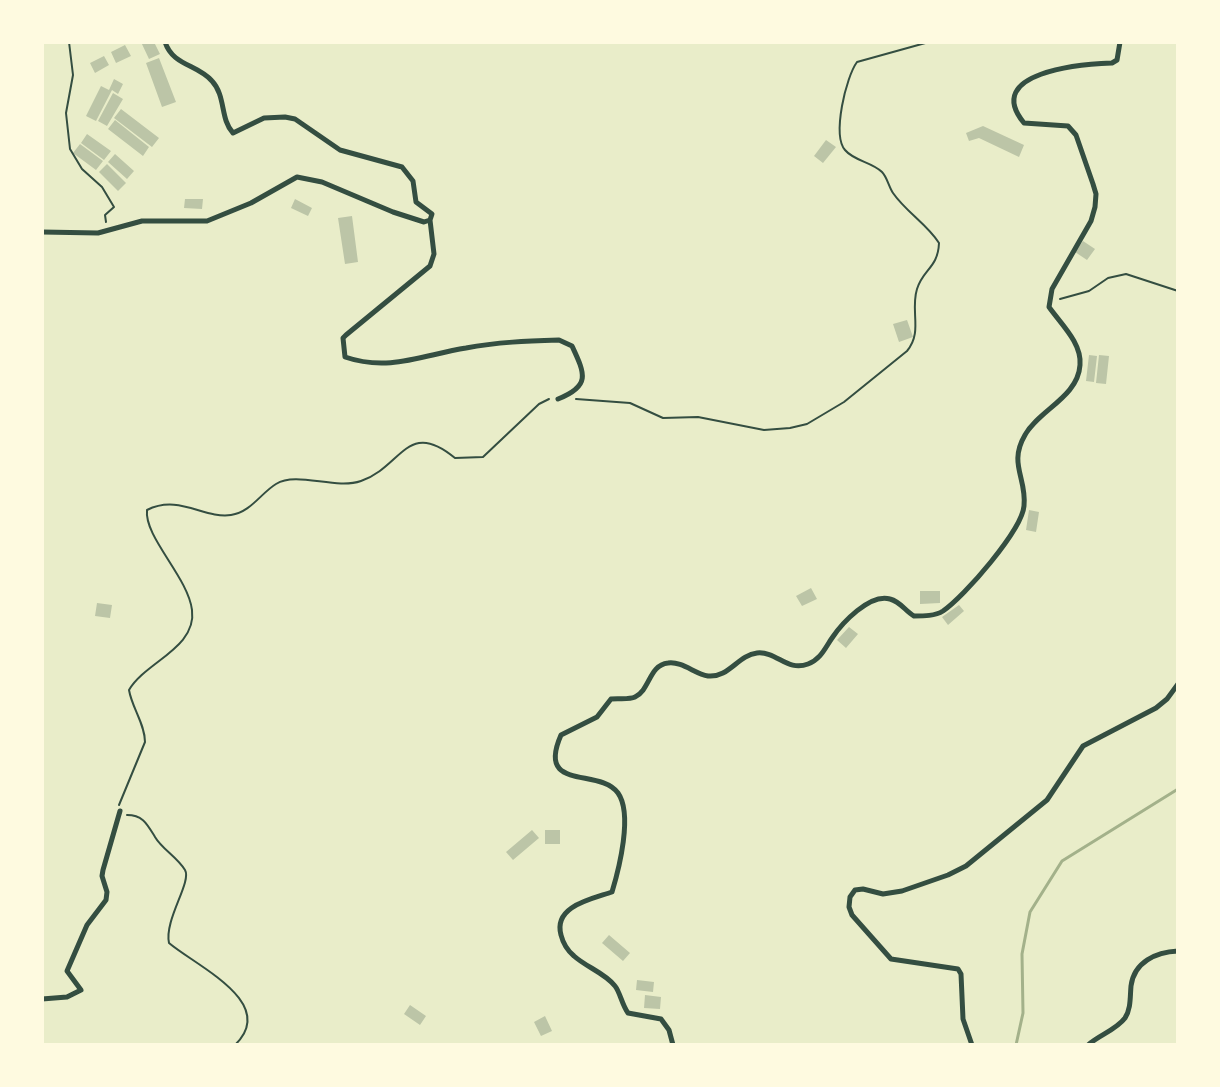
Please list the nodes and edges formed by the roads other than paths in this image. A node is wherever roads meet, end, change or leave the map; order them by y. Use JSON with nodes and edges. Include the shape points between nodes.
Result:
{"nodes":[{"id":1,"x":165,"y":42,"type":"edge"},
{"id":2,"x":1120,"y":42,"type":"edge"},
{"id":3,"x":430,"y":220,"type":"junction"},
{"id":4,"x":42,"y":232,"type":"edge"},
{"id":5,"x":558,"y":399,"type":"road end"},
{"id":6,"x":1178,"y":684,"type":"edge"},
{"id":7,"x":120,"y":811,"type":"road end"},
{"id":8,"x":1178,"y":951,"type":"edge"},
{"id":9,"x":42,"y":999,"type":"edge"},
{"id":10,"x":673,"y":1045,"type":"edge"},
{"id":11,"x":972,"y":1045,"type":"edge"},
{"id":12,"x":1088,"y":1045,"type":"edge"}],
"edges":[{"from":1,"to":3,"type":"street","via":[[179,63],[214,82],[233,133],[264,118],[295,119],[340,150],[402,167],[413,181],[416,202],[432,214]]},
{"from":2,"to":10,"type":"street","via":[[1112,63],[1055,68],[1030,80],[1014,96],[1015,113],[1024,123],[1060,124],[1076,135],[1096,194],[1091,221],[1052,289],[1049,307],[1079,351],[1081,365],[1066,395],[1024,436],[1016,465],[1024,500],[1020,523],[992,561],[940,613],[914,616],[896,602],[878,598],[868,603],[817,659],[798,667],[754,653],[717,675],[663,664],[641,692],[611,699],[597,717],[561,735],[555,747],[560,769],[617,791],[623,815],[612,892],[583,901],[565,914],[561,936],[572,955],[615,986],[628,1013],[661,1019]]},
{"from":3,"to":4,"type":"street","via":[[297,177],[207,221],[142,221],[98,233]]},
{"from":3,"to":5,"type":"street","via":[[430,266],[343,338],[345,357],[392,364],[470,347],[559,340],[572,346],[583,372],[576,392]]},
{"from":6,"to":11,"type":"street","via":[[1156,708],[1083,746],[1047,800],[966,866],[902,891],[863,889],[850,897],[852,915],[891,959],[958,969],[963,1019]]},
{"from":7,"to":9,"type":"street","via":[[102,876],[106,900],[87,925],[67,971],[81,990]]},
{"from":8,"to":12,"type":"street","via":[[1154,955],[1135,970],[1125,1018]]}]}
